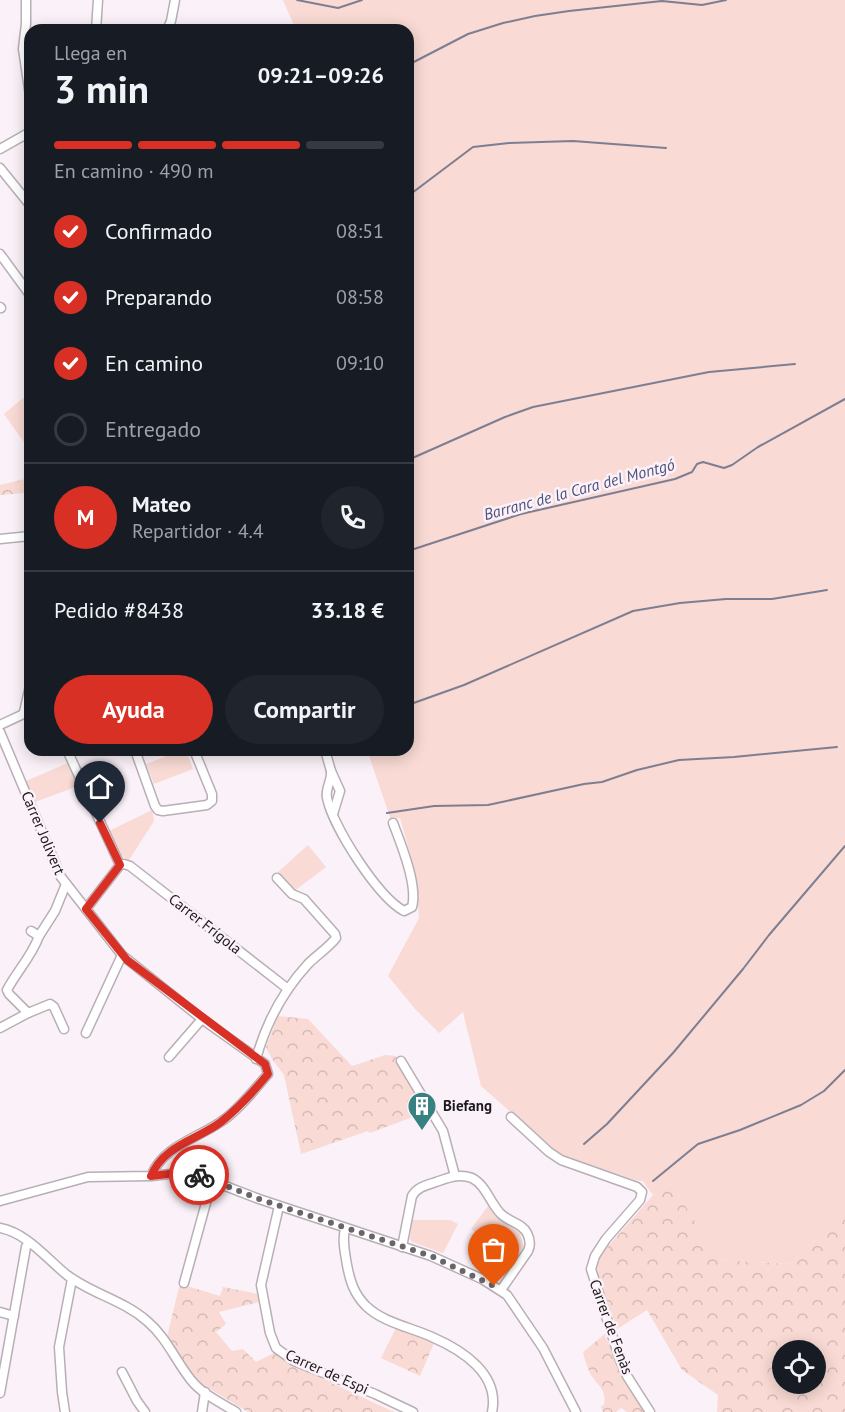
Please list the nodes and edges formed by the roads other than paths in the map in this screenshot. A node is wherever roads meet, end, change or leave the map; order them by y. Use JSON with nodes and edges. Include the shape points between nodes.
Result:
{"nodes":[{"id":1,"x":26,"y":0,"type":"edge"},
{"id":2,"x":98,"y":0,"type":"edge"},
{"id":3,"x":175,"y":0,"type":"edge"},
{"id":4,"x":26,"y":24,"type":"edge"},
{"id":5,"x":96,"y":24,"type":"edge"},
{"id":6,"x":170,"y":24,"type":"edge"},
{"id":7,"x":24,"y":41,"type":"edge"},
{"id":8,"x":24,"y":56,"type":"edge"},
{"id":9,"x":24,"y":135,"type":"edge"},
{"id":10,"x":0,"y":149,"type":"edge"},
{"id":11,"x":0,"y":168,"type":"edge"},
{"id":12,"x":24,"y":198,"type":"edge"},
{"id":13,"x":0,"y":254,"type":"edge"},
{"id":14,"x":24,"y":287,"type":"edge"},
{"id":15,"x":24,"y":537,"type":"edge"},
{"id":16,"x":0,"y":539,"type":"edge"},
{"id":17,"x":24,"y":713,"type":"edge"},
{"id":18,"x":0,"y":725,"type":"edge"},
{"id":19,"x":0,"y":732,"type":"edge"},
{"id":20,"x":70,"y":756,"type":"edge"},
{"id":21,"x":137,"y":756,"type":"edge"},
{"id":22,"x":196,"y":756,"type":"edge"},
{"id":23,"x":327,"y":756,"type":"edge"},
{"id":24,"x":331,"y":771,"type":"junction"},
{"id":25,"x":333,"y":814,"type":"junction"},
{"id":26,"x":393,"y":823,"type":"dead end"},
{"id":27,"x":120,"y":865,"type":"junction"},
{"id":28,"x":277,"y":878,"type":"dead end"},
{"id":29,"x":66,"y":884,"type":"junction"},
{"id":30,"x":86,"y":909,"type":"junction"},
{"id":31,"x":31,"y":931,"type":"dead end"},
{"id":32,"x":37,"y":940,"type":"junction"},
{"id":33,"x":122,"y":955,"type":"junction"},
{"id":34,"x":288,"y":988,"type":"junction"},
{"id":35,"x":28,"y":1013,"type":"junction"},
{"id":36,"x":202,"y":1018,"type":"junction"},
{"id":37,"x":0,"y":1028,"type":"edge"},
{"id":38,"x":64,"y":1029,"type":"dead end"},
{"id":39,"x":86,"y":1033,"type":"dead end"},
{"id":40,"x":169,"y":1057,"type":"dead end"},
{"id":41,"x":256,"y":1059,"type":"junction"},
{"id":42,"x":401,"y":1061,"type":"dead end"},
{"id":43,"x":511,"y":1117,"type":"dead end"},
{"id":44,"x":151,"y":1176,"type":"junction"},
{"id":45,"x":455,"y":1176,"type":"junction"},
{"id":46,"x":212,"y":1181,"type":"junction"},
{"id":47,"x":0,"y":1201,"type":"edge"},
{"id":48,"x":279,"y":1206,"type":"junction"},
{"id":49,"x":0,"y":1228,"type":"edge"},
{"id":50,"x":345,"y":1229,"type":"junction"},
{"id":51,"x":28,"y":1243,"type":"junction"},
{"id":52,"x":402,"y":1247,"type":"junction"},
{"id":53,"x":72,"y":1279,"type":"junction"},
{"id":54,"x":184,"y":1283,"type":"dead end"},
{"id":55,"x":501,"y":1290,"type":"junction"},
{"id":56,"x":0,"y":1312,"type":"edge"},
{"id":57,"x":14,"y":1316,"type":"junction"},
{"id":58,"x":122,"y":1372,"type":"dead end"},
{"id":59,"x":1,"y":1380,"type":"edge"},
{"id":60,"x":62,"y":1392,"type":"junction"},
{"id":61,"x":205,"y":1392,"type":"junction"},
{"id":62,"x":0,"y":1393,"type":"edge"},
{"id":63,"x":59,"y":1412,"type":"edge"},
{"id":64,"x":65,"y":1412,"type":"edge"},
{"id":65,"x":145,"y":1412,"type":"edge"},
{"id":66,"x":202,"y":1412,"type":"edge"},
{"id":67,"x":236,"y":1412,"type":"edge"},
{"id":68,"x":413,"y":1412,"type":"edge"},
{"id":69,"x":492,"y":1412,"type":"edge"},
{"id":70,"x":576,"y":1412,"type":"edge"},
{"id":71,"x":650,"y":1412,"type":"edge"}],
"edges":[{"from":1,"to":4,"type":"street"},
{"from":2,"to":5,"type":"street"},
{"from":3,"to":6,"type":"street"},
{"from":7,"to":8,"type":"street"},
{"from":9,"to":10,"type":"street"},
{"from":11,"to":12,"type":"street"},
{"from":13,"to":14,"type":"street"},
{"from":15,"to":16,"type":"street"},
{"from":17,"to":18,"type":"street"},
{"from":19,"to":29,"type":"street","name":"Carrer Jolivert"},
{"from":20,"to":27,"type":"street"},
{"from":21,"to":22,"type":"street","via":[[155,806],[169,811],[212,801]]},
{"from":23,"to":24,"type":"street"},
{"from":24,"to":25,"type":"street","via":[[326,794]]},
{"from":24,"to":25,"type":"street","via":[[340,791]]},
{"from":25,"to":26,"type":"street","via":[[359,863],[404,911],[412,907],[413,893],[407,859]]},
{"from":27,"to":30,"type":"street"},
{"from":27,"to":34,"type":"street","name":"Carrer Frígola","via":[[130,866]]},
{"from":28,"to":34,"type":"street","via":[[292,894],[304,899],[336,936]]},
{"from":29,"to":30,"type":"street","name":"Carrer Jolivert"},
{"from":29,"to":32,"type":"street"},
{"from":30,"to":33,"type":"street","name":"Carrer Jolivert"},
{"from":31,"to":32,"type":"street"},
{"from":32,"to":35,"type":"street","via":[[8,990]]},
{"from":33,"to":36,"type":"street","name":"Carrer Jolivert"},
{"from":33,"to":39,"type":"street"},
{"from":34,"to":41,"type":"street"},
{"from":35,"to":37,"type":"street"},
{"from":35,"to":38,"type":"street","via":[[52,1005]]},
{"from":36,"to":40,"type":"street"},
{"from":36,"to":41,"type":"street","name":"Carrer Jolivert"},
{"from":41,"to":44,"type":"street","via":[[265,1064],[268,1074],[253,1092],[220,1123],[166,1155]]},
{"from":42,"to":45,"type":"street","via":[[443,1131]]},
{"from":43,"to":71,"type":"street","name":"Carrer de Fenàs","via":[[561,1160],[642,1192],[640,1200],[598,1251],[591,1269],[620,1360]]},
{"from":44,"to":46,"type":"street","via":[[186,1172]]},
{"from":44,"to":47,"type":"street","via":[[88,1177]]},
{"from":45,"to":52,"type":"street","via":[[414,1192]]},
{"from":45,"to":55,"type":"street","via":[[478,1182],[500,1212],[529,1237],[528,1251]]},
{"from":46,"to":48,"type":"street"},
{"from":46,"to":54,"type":"street"},
{"from":48,"to":50,"type":"street"},
{"from":48,"to":68,"type":"street","name":"Carrer de Espi","via":[[261,1285],[276,1348],[294,1361]]},
{"from":49,"to":51,"type":"street"},
{"from":50,"to":52,"type":"street"},
{"from":50,"to":69,"type":"street","via":[[350,1280],[359,1299],[377,1314],[434,1338],[480,1367],[492,1390]]},
{"from":51,"to":53,"type":"street"},
{"from":51,"to":57,"type":"street"},
{"from":52,"to":55,"type":"street","via":[[444,1261]]},
{"from":53,"to":60,"type":"street","via":[[59,1342]]},
{"from":53,"to":61,"type":"street","via":[[146,1320],[164,1337],[191,1380]]},
{"from":55,"to":70,"type":"street","via":[[543,1348]]},
{"from":56,"to":57,"type":"street"},
{"from":57,"to":59,"type":"street"},
{"from":58,"to":65,"type":"street"},
{"from":59,"to":62,"type":"street"},
{"from":60,"to":63,"type":"street"},
{"from":60,"to":64,"type":"street"},
{"from":61,"to":66,"type":"street"},
{"from":61,"to":67,"type":"street"}]}
